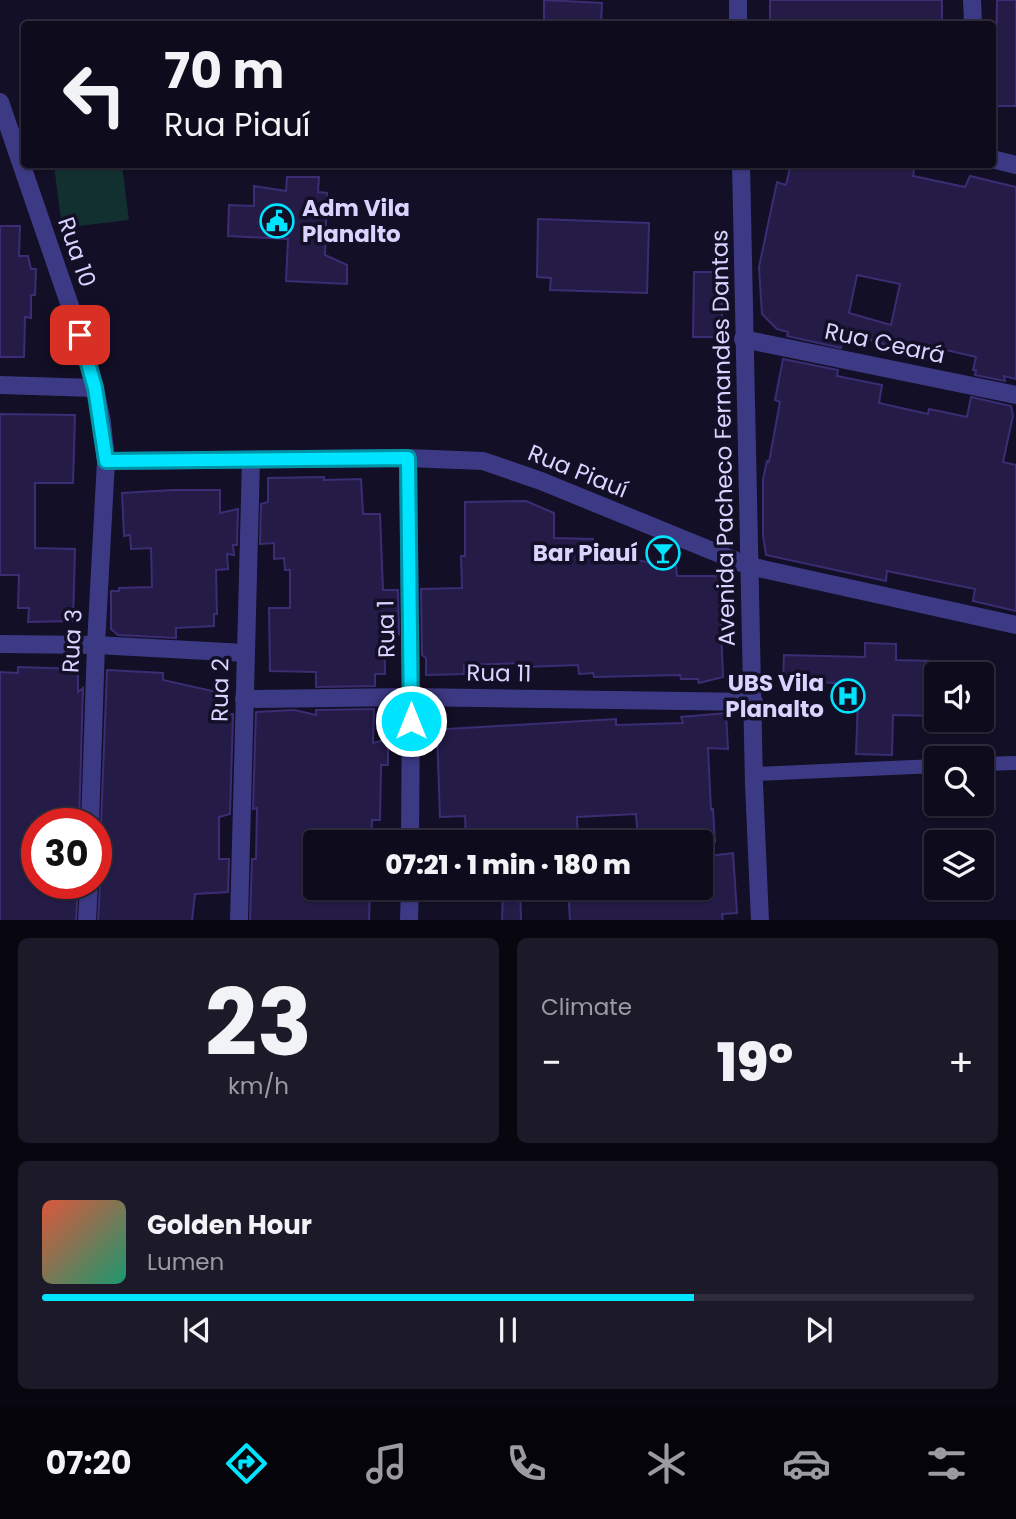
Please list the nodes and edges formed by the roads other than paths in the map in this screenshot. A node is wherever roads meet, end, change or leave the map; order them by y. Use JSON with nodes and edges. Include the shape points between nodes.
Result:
{"nodes":[{"id":1,"x":738,"y":0,"type":"edge"},
{"id":2,"x":972,"y":0,"type":"edge"},
{"id":3,"x":738,"y":21,"type":"edge"},
{"id":4,"x":973,"y":21,"type":"edge"},
{"id":5,"x":0,"y":102,"type":"edge"},
{"id":6,"x":996,"y":160,"type":"edge"},
{"id":7,"x":21,"y":163,"type":"edge"},
{"id":8,"x":1016,"y":165,"type":"edge"},
{"id":9,"x":23,"y":168,"type":"edge"},
{"id":10,"x":741,"y":168,"type":"edge"},
{"id":11,"x":743,"y":339,"type":"junction"},
{"id":12,"x":0,"y":385,"type":"edge"},
{"id":13,"x":95,"y":388,"type":"junction"},
{"id":14,"x":1016,"y":395,"type":"edge"},
{"id":15,"x":408,"y":458,"type":"junction"},
{"id":16,"x":251,"y":460,"type":"junction"},
{"id":17,"x":106,"y":461,"type":"junction"},
{"id":18,"x":749,"y":566,"type":"junction"},
{"id":19,"x":1016,"y":625,"type":"edge"},
{"id":20,"x":0,"y":644,"type":"edge"},
{"id":21,"x":96,"y":645,"type":"junction"},
{"id":22,"x":245,"y":653,"type":"junction"},
{"id":23,"x":411,"y":697,"type":"junction"},
{"id":24,"x":244,"y":699,"type":"junction"},
{"id":25,"x":754,"y":702,"type":"junction"},
{"id":26,"x":1014,"y":763,"type":"dead end"},
{"id":27,"x":994,"y":764,"type":"edge"},
{"id":28,"x":924,"y":767,"type":"edge"},
{"id":29,"x":754,"y":774,"type":"junction"},
{"id":30,"x":91,"y":808,"type":"edge"},
{"id":31,"x":410,"y":830,"type":"edge"},
{"id":32,"x":89,"y":899,"type":"edge"},
{"id":33,"x":410,"y":900,"type":"edge"},
{"id":34,"x":88,"y":920,"type":"edge"},
{"id":35,"x":239,"y":920,"type":"edge"},
{"id":36,"x":409,"y":920,"type":"edge"},
{"id":37,"x":760,"y":920,"type":"edge"}],
"edges":[{"from":1,"to":3,"type":"street"},
{"from":2,"to":4,"type":"street"},
{"from":5,"to":7,"type":"street","name":"Rua 10"},
{"from":6,"to":8,"type":"street"},
{"from":9,"to":13,"type":"street","name":"Rua 10"},
{"from":10,"to":11,"type":"street","name":"Avenida Pacheco Fernandes Dantas"},
{"from":11,"to":14,"type":"street","name":"Rua Ceará"},
{"from":11,"to":18,"type":"street","name":"Avenida Pacheco Fernandes Dantas"},
{"from":12,"to":13,"type":"street"},
{"from":13,"to":17,"type":"street","name":"Rua 10"},
{"from":15,"to":16,"type":"street","name":"Rua Piauí"},
{"from":15,"to":18,"type":"street","name":"Rua Piauí","via":[[483,461]]},
{"from":15,"to":23,"type":"street","name":"Rua 1"},
{"from":16,"to":17,"type":"street","name":"Rua Piauí"},
{"from":16,"to":22,"type":"street","name":"Rua 2"},
{"from":17,"to":21,"type":"street","name":"Rua 3"},
{"from":18,"to":19,"type":"street","name":"Rua Piauí"},
{"from":18,"to":25,"type":"street","name":"Avenida Pacheco Fernandes Dantas"},
{"from":20,"to":21,"type":"street"},
{"from":21,"to":22,"type":"street"},
{"from":21,"to":30,"type":"street","name":"Rua 3"},
{"from":22,"to":24,"type":"street","name":"Rua 2"},
{"from":23,"to":24,"type":"street","name":"Rua 11"},
{"from":23,"to":25,"type":"street","name":"Rua 11"},
{"from":23,"to":31,"type":"street","name":"Rua 1"},
{"from":24,"to":35,"type":"street","name":"Rua 2"},
{"from":25,"to":29,"type":"street","name":"Avenida Pacheco Fernandes Dantas"},
{"from":26,"to":27,"type":"lane"},
{"from":28,"to":29,"type":"lane"},
{"from":29,"to":37,"type":"street","name":"Avenida Pacheco Fernandes Dantas"},
{"from":32,"to":34,"type":"street"},
{"from":33,"to":36,"type":"street"}]}
